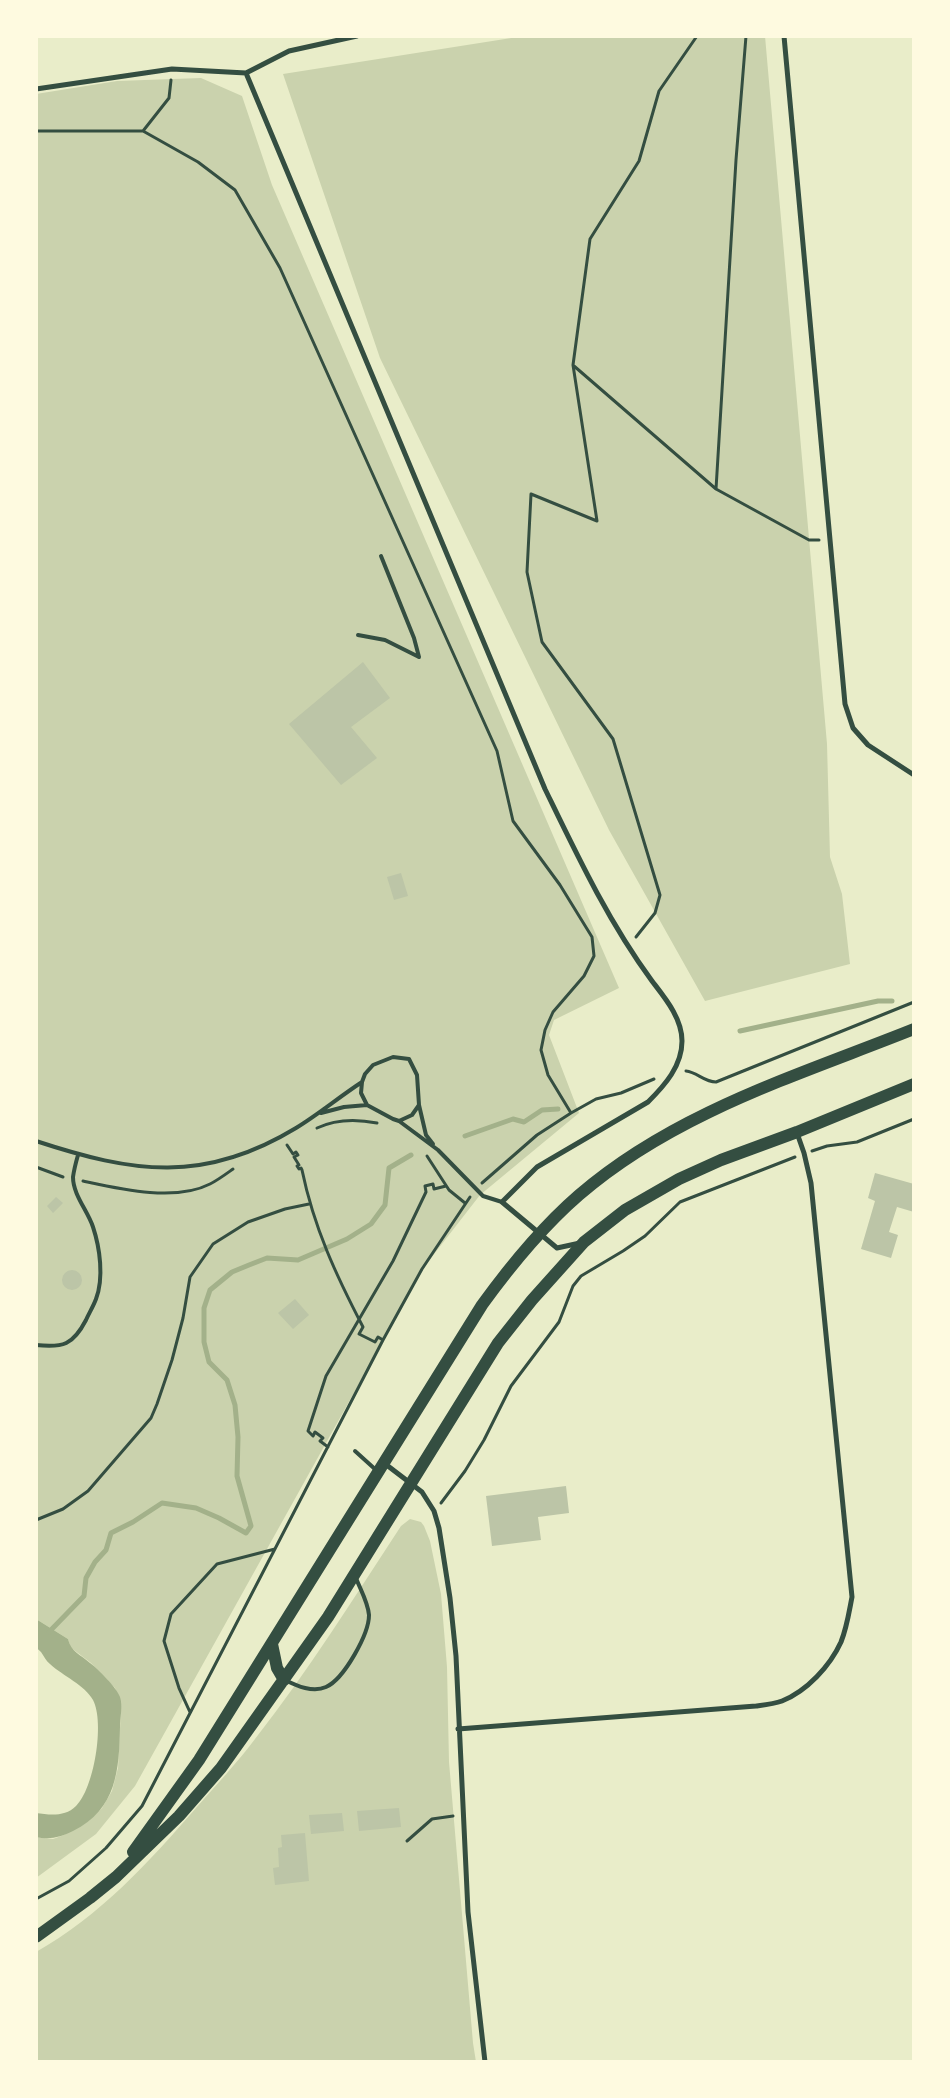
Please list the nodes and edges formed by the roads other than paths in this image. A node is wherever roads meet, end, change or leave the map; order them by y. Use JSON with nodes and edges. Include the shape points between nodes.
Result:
{"nodes":[{"id":1,"x":357,"y":36,"type":"edge"},
{"id":2,"x":784,"y":36,"type":"edge"},
{"id":3,"x":246,"y":73,"type":"junction"},
{"id":4,"x":36,"y":89,"type":"edge"},
{"id":5,"x":381,"y":556,"type":"dead end"},
{"id":6,"x":358,"y":634,"type":"dead end"},
{"id":7,"x":914,"y":775,"type":"edge"},
{"id":8,"x":914,"y":1030,"type":"edge"},
{"id":9,"x":362,"y":1082,"type":"junction"},
{"id":10,"x":914,"y":1084,"type":"edge"},
{"id":11,"x":367,"y":1105,"type":"junction"},
{"id":12,"x":419,"y":1105,"type":"junction"},
{"id":13,"x":319,"y":1113,"type":"junction"},
{"id":14,"x":399,"y":1120,"type":"junction"},
{"id":15,"x":797,"y":1132,"type":"junction"},
{"id":16,"x":36,"y":1141,"type":"edge"},
{"id":17,"x":438,"y":1150,"type":"junction"},
{"id":18,"x":78,"y":1155,"type":"junction"},
{"id":19,"x":502,"y":1202,"type":"junction"},
{"id":20,"x":539,"y":1234,"type":"junction"},
{"id":21,"x":584,"y":1242,"type":"junction"},
{"id":22,"x":36,"y":1344,"type":"edge"},
{"id":23,"x":355,"y":1451,"type":"dead end"},
{"id":24,"x":381,"y":1467,"type":"junction"},
{"id":25,"x":410,"y":1481,"type":"junction"},
{"id":26,"x":354,"y":1574,"type":"junction"},
{"id":27,"x":272,"y":1644,"type":"junction"},
{"id":28,"x":284,"y":1680,"type":"junction"},
{"id":29,"x":458,"y":1729,"type":"junction"},
{"id":30,"x":116,"y":1877,"type":"junction"},
{"id":31,"x":36,"y":1937,"type":"edge"},
{"id":32,"x":485,"y":2062,"type":"edge"}],
"edges":[{"from":1,"to":3,"type":"street","via":[[289,50]]},
{"from":2,"to":7,"type":"street","via":[[844,704],[853,728],[868,745]]},
{"from":3,"to":4,"type":"street","via":[[172,69]]},
{"from":3,"to":19,"type":"street","via":[[545,789],[587,876],[628,948],[670,1005],[679,1025],[682,1039],[680,1054],[663,1087],[648,1102],[537,1167]]},
{"from":5,"to":6,"type":"lane","via":[[419,657],[385,640]]},
{"from":8,"to":20,"type":"main road","via":[[687,1123],[613,1168],[580,1194]]},
{"from":9,"to":11,"type":"lane","via":[[361,1093]]},
{"from":9,"to":12,"type":"lane","via":[[373,1064],[393,1057],[409,1059],[417,1076]]},
{"from":9,"to":13,"type":"lane"},
{"from":10,"to":15,"type":"main road"},
{"from":11,"to":13,"type":"lane"},
{"from":11,"to":14,"type":"lane"},
{"from":12,"to":14,"type":"lane","via":[[412,1115]]},
{"from":12,"to":17,"type":"lane","via":[[426,1135]]},
{"from":13,"to":18,"type":"lane","via":[[263,1145],[208,1164],[183,1168],[139,1167]]},
{"from":14,"to":17,"type":"lane"},
{"from":15,"to":21,"type":"main road","via":[[721,1160],[672,1183],[625,1210]]},
{"from":15,"to":29,"type":"street","via":[[811,1183],[852,1597],[840,1643],[806,1687],[782,1701],[756,1706]]},
{"from":16,"to":18,"type":"lane"},
{"from":17,"to":19,"type":"lane","via":[[483,1196]]},
{"from":18,"to":22,"type":"lane","via":[[73,1179],[97,1239],[100,1264],[98,1293],[81,1330],[72,1341],[63,1345]]},
{"from":19,"to":20,"type":"street"},
{"from":20,"to":21,"type":"street","via":[[557,1248]]},
{"from":20,"to":24,"type":"main road","via":[[509,1266],[482,1305]]},
{"from":21,"to":25,"type":"main road","via":[[498,1343]]},
{"from":23,"to":24,"type":"lane"},
{"from":24,"to":25,"type":"street"},
{"from":24,"to":27,"type":"main road"},
{"from":25,"to":26,"type":"main road"},
{"from":25,"to":29,"type":"street","via":[[434,1511],[439,1528],[456,1656]]},
{"from":26,"to":28,"type":"main road"},
{"from":26,"to":28,"type":"lane","via":[[366,1602],[368,1624],[342,1673],[326,1687],[297,1686]]},
{"from":27,"to":28,"type":"main road","via":[[277,1668]]},
{"from":27,"to":30,"type":"main road","via":[[199,1760]]},
{"from":28,"to":30,"type":"main road","via":[[221,1768],[179,1816]]},
{"from":29,"to":32,"type":"street","via":[[468,1912]]},
{"from":30,"to":31,"type":"main road"}]}
